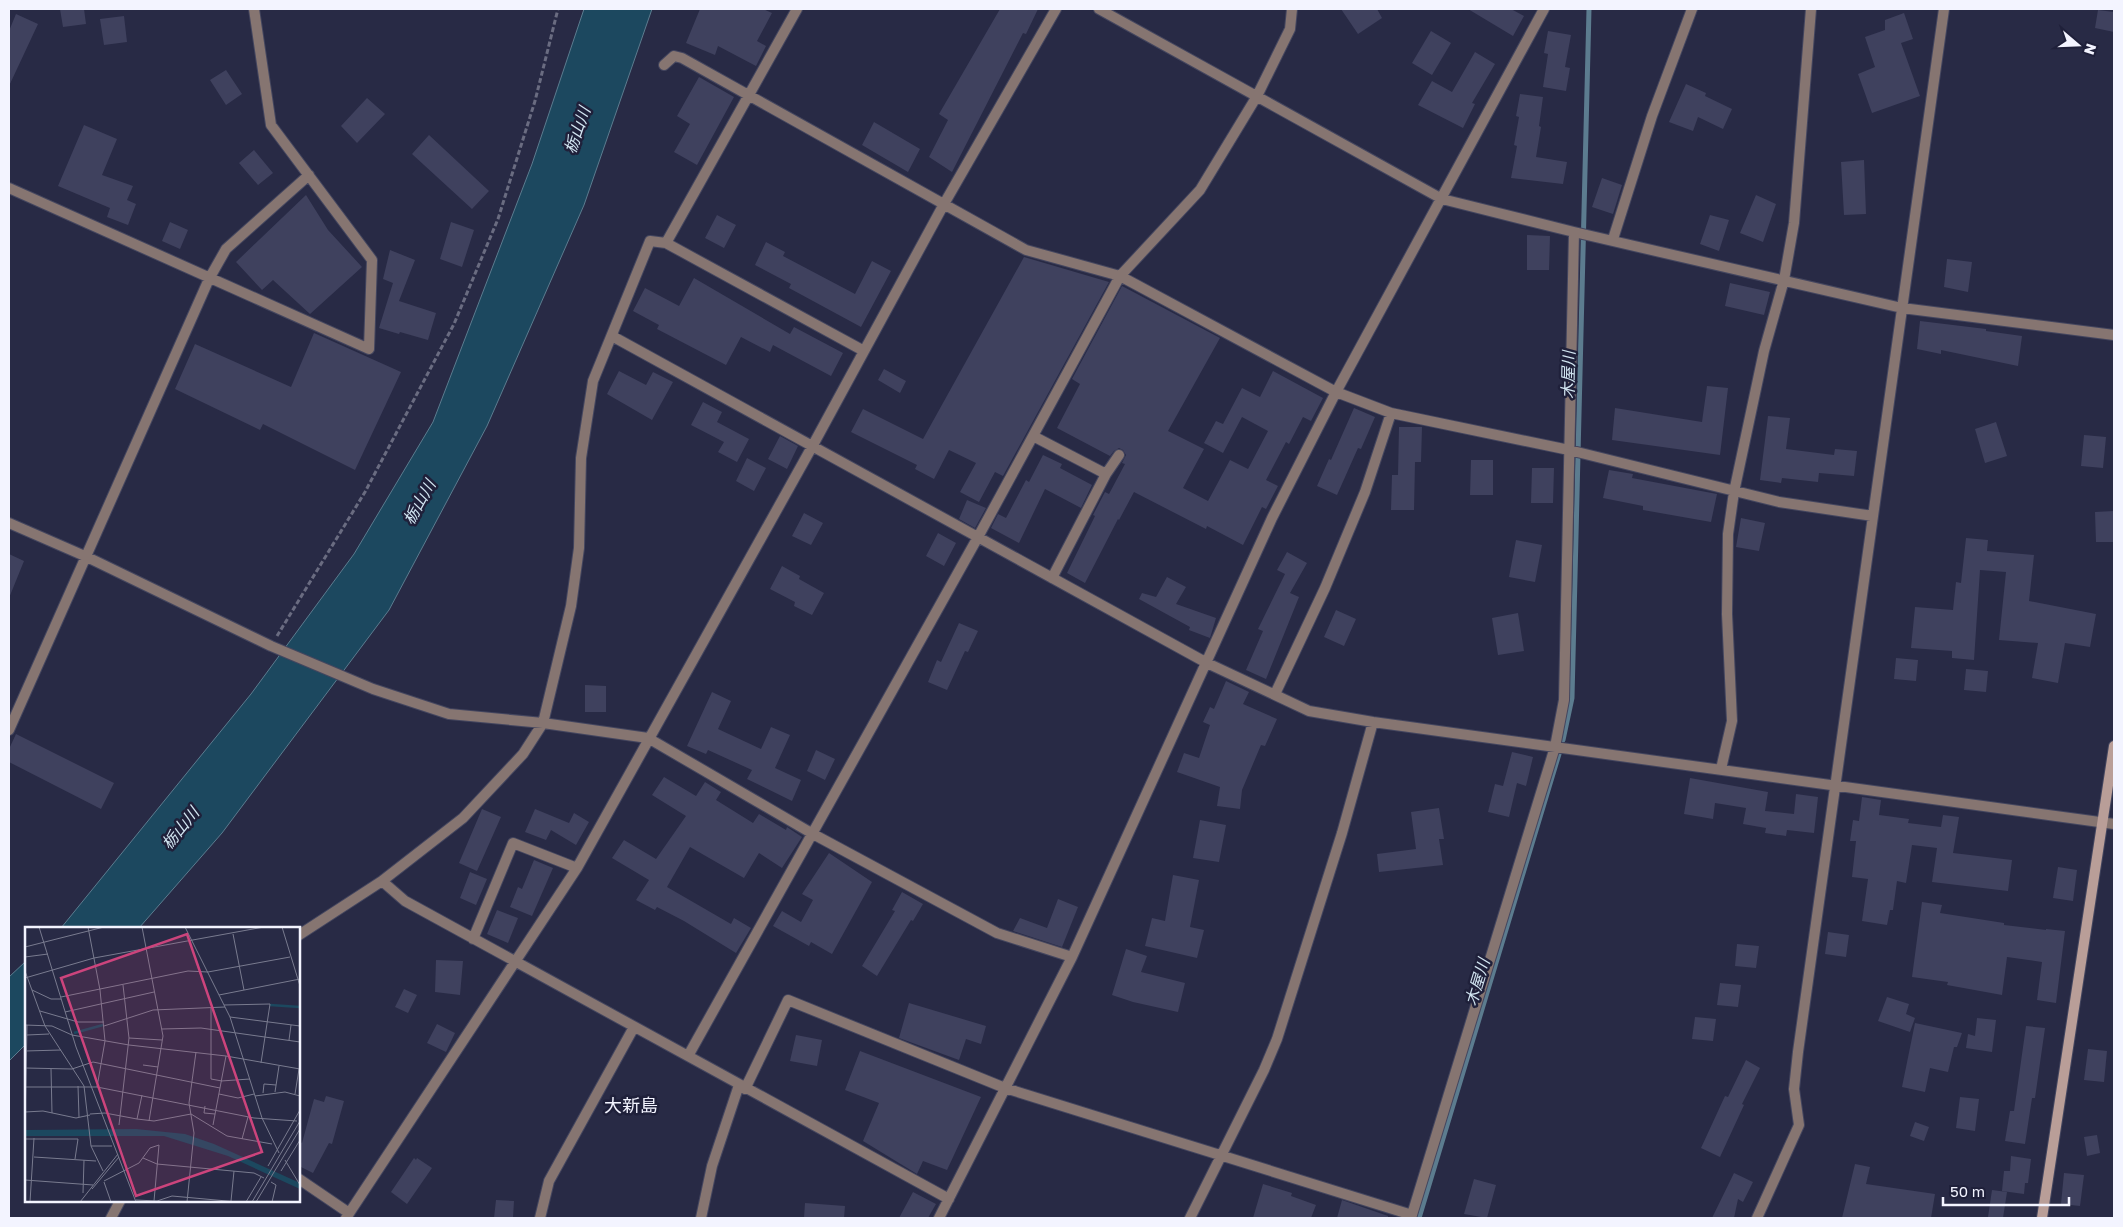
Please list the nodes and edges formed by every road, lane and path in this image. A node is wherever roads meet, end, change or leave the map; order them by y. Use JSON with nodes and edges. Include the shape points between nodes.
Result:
{"nodes":[{"id":1,"x":254,"y":9,"type":"edge"},
{"id":2,"x":558,"y":9,"type":"edge"},
{"id":3,"x":797,"y":9,"type":"edge"},
{"id":4,"x":1056,"y":9,"type":"edge"},
{"id":5,"x":1099,"y":9,"type":"edge"},
{"id":6,"x":1292,"y":9,"type":"edge"},
{"id":7,"x":1544,"y":9,"type":"edge"},
{"id":8,"x":1692,"y":9,"type":"edge"},
{"id":9,"x":1811,"y":9,"type":"edge"},
{"id":10,"x":1944,"y":9,"type":"edge"},
{"id":11,"x":664,"y":65,"type":"dead end"},
{"id":12,"x":748,"y":95,"type":"junction"},
{"id":13,"x":1257,"y":96,"type":"junction"},
{"id":14,"x":309,"y":176,"type":"junction"},
{"id":15,"x":9,"y":188,"type":"edge"},
{"id":16,"x":1442,"y":199,"type":"junction"},
{"id":17,"x":944,"y":204,"type":"junction"},
{"id":18,"x":1577,"y":232,"type":"junction"},
{"id":19,"x":1613,"y":240,"type":"junction"},
{"id":20,"x":666,"y":243,"type":"junction"},
{"id":21,"x":1120,"y":276,"type":"junction"},
{"id":22,"x":209,"y":279,"type":"junction"},
{"id":23,"x":1784,"y":280,"type":"junction"},
{"id":24,"x":1902,"y":308,"type":"junction"},
{"id":25,"x":2114,"y":335,"type":"edge"},
{"id":26,"x":612,"y":336,"type":"junction"},
{"id":27,"x":864,"y":351,"type":"junction"},
{"id":28,"x":1336,"y":392,"type":"junction"},
{"id":29,"x":1391,"y":413,"type":"junction"},
{"id":30,"x":1033,"y":436,"type":"junction"},
{"id":31,"x":813,"y":444,"type":"junction"},
{"id":32,"x":1571,"y":451,"type":"junction"},
{"id":33,"x":1119,"y":455,"type":"dead end"},
{"id":34,"x":1106,"y":474,"type":"junction"},
{"id":35,"x":1734,"y":492,"type":"junction"},
{"id":36,"x":1873,"y":516,"type":"junction"},
{"id":37,"x":9,"y":523,"type":"edge"},
{"id":38,"x":978,"y":537,"type":"junction"},
{"id":39,"x":87,"y":557,"type":"junction"},
{"id":40,"x":1052,"y":578,"type":"junction"},
{"id":41,"x":271,"y":646,"type":"junction"},
{"id":42,"x":1207,"y":662,"type":"junction"},
{"id":43,"x":1275,"y":694,"type":"junction"},
{"id":44,"x":1373,"y":722,"type":"junction"},
{"id":45,"x":543,"y":723,"type":"junction"},
{"id":46,"x":9,"y":730,"type":"edge"},
{"id":47,"x":648,"y":738,"type":"junction"},
{"id":48,"x":2114,"y":746,"type":"edge"},
{"id":49,"x":1555,"y":747,"type":"junction"},
{"id":50,"x":1721,"y":769,"type":"junction"},
{"id":51,"x":1836,"y":785,"type":"junction"},
{"id":52,"x":2102,"y":823,"type":"junction"},
{"id":53,"x":2114,"y":824,"type":"edge"},
{"id":54,"x":813,"y":834,"type":"junction"},
{"id":55,"x":577,"y":868,"type":"junction"},
{"id":56,"x":382,"y":881,"type":"junction"},
{"id":57,"x":300,"y":933,"type":"edge"},
{"id":58,"x":473,"y":939,"type":"junction"},
{"id":59,"x":1072,"y":957,"type":"junction"},
{"id":60,"x":516,"y":962,"type":"junction"},
{"id":61,"x":634,"y":1027,"type":"junction"},
{"id":62,"x":688,"y":1056,"type":"junction"},
{"id":63,"x":742,"y":1087,"type":"junction"},
{"id":64,"x":1005,"y":1088,"type":"junction"},
{"id":65,"x":1222,"y":1156,"type":"junction"},
{"id":66,"x":300,"y":1180,"type":"edge"},
{"id":67,"x":949,"y":1200,"type":"junction"},
{"id":68,"x":119,"y":1202,"type":"edge"},
{"id":69,"x":347,"y":1215,"type":"edge"},
{"id":70,"x":1412,"y":1216,"type":"edge"},
{"id":71,"x":110,"y":1218,"type":"edge"},
{"id":72,"x":540,"y":1218,"type":"edge"},
{"id":73,"x":702,"y":1218,"type":"edge"},
{"id":74,"x":939,"y":1218,"type":"edge"},
{"id":75,"x":1190,"y":1218,"type":"edge"},
{"id":76,"x":1758,"y":1218,"type":"edge"},
{"id":77,"x":2042,"y":1218,"type":"edge"}],
"edges":[{"from":1,"to":14,"type":"street","via":[[271,125]]},
{"from":2,"to":41,"type":"path","via":[[535,102],[498,219],[454,324],[365,492]]},
{"from":3,"to":12,"type":"street"},
{"from":4,"to":17,"type":"street"},
{"from":5,"to":13,"type":"street"},
{"from":6,"to":13,"type":"street","via":[[1290,29]]},
{"from":7,"to":16,"type":"street"},
{"from":8,"to":19,"type":"street","via":[[1652,116]]},
{"from":9,"to":23,"type":"street","via":[[1798,199]]},
{"from":10,"to":24,"type":"street"},
{"from":11,"to":12,"type":"street","via":[[674,56],[682,58]]},
{"from":12,"to":17,"type":"street"},
{"from":12,"to":20,"type":"street"},
{"from":13,"to":16,"type":"street"},
{"from":13,"to":21,"type":"street","via":[[1200,190]]},
{"from":14,"to":22,"type":"street","via":[[226,249]]},
{"from":14,"to":22,"type":"street","via":[[372,260],[369,349]]},
{"from":15,"to":22,"type":"street"},
{"from":16,"to":18,"type":"street"},
{"from":16,"to":28,"type":"street"},
{"from":17,"to":21,"type":"street","via":[[1026,250]]},
{"from":17,"to":27,"type":"street"},
{"from":18,"to":19,"type":"street"},
{"from":18,"to":32,"type":"street"},
{"from":19,"to":23,"type":"street"},
{"from":20,"to":26,"type":"street","via":[[650,241]]},
{"from":20,"to":27,"type":"street"},
{"from":21,"to":28,"type":"street"},
{"from":21,"to":30,"type":"street"},
{"from":22,"to":39,"type":"street"},
{"from":23,"to":24,"type":"street"},
{"from":23,"to":35,"type":"street","via":[[1764,351]]},
{"from":24,"to":25,"type":"street"},
{"from":24,"to":36,"type":"street"},
{"from":26,"to":31,"type":"street"},
{"from":26,"to":45,"type":"street","via":[[593,381],[581,458],[579,548],[570,606]]},
{"from":27,"to":31,"type":"street"},
{"from":28,"to":29,"type":"street"},
{"from":28,"to":42,"type":"street","via":[[1272,518]]},
{"from":29,"to":32,"type":"street"},
{"from":29,"to":43,"type":"street","via":[[1365,492],[1325,588]]},
{"from":30,"to":34,"type":"street"},
{"from":30,"to":38,"type":"street"},
{"from":31,"to":38,"type":"street"},
{"from":31,"to":47,"type":"street"},
{"from":32,"to":35,"type":"street"},
{"from":32,"to":49,"type":"street","via":[[1564,700]]},
{"from":33,"to":34,"type":"street"},
{"from":34,"to":40,"type":"street"},
{"from":35,"to":36,"type":"street"},
{"from":35,"to":50,"type":"street","via":[[1728,534],[1727,614],[1732,721]]},
{"from":36,"to":51,"type":"street"},
{"from":37,"to":39,"type":"street"},
{"from":38,"to":40,"type":"street"},
{"from":38,"to":54,"type":"street"},
{"from":39,"to":41,"type":"street"},
{"from":39,"to":46,"type":"street"},
{"from":40,"to":42,"type":"street"},
{"from":41,"to":45,"type":"street","via":[[373,689],[449,714]]},
{"from":42,"to":43,"type":"street"},
{"from":42,"to":59,"type":"street"},
{"from":43,"to":44,"type":"street","via":[[1309,711]]},
{"from":44,"to":49,"type":"street"},
{"from":44,"to":65,"type":"street","via":[[1342,833],[1277,1039]]},
{"from":45,"to":47,"type":"street"},
{"from":45,"to":56,"type":"street","via":[[522,754],[463,818]]},
{"from":47,"to":54,"type":"street"},
{"from":47,"to":55,"type":"street"},
{"from":48,"to":52,"type":"street"},
{"from":49,"to":50,"type":"street"},
{"from":49,"to":70,"type":"street"},
{"from":50,"to":51,"type":"street"},
{"from":51,"to":52,"type":"street"},
{"from":51,"to":76,"type":"street","via":[[1798,1052],[1794,1089],[1799,1125]]},
{"from":52,"to":53,"type":"street"},
{"from":52,"to":77,"type":"street"},
{"from":54,"to":59,"type":"street","via":[[997,933]]},
{"from":54,"to":62,"type":"street"},
{"from":55,"to":58,"type":"street","via":[[513,843]]},
{"from":55,"to":60,"type":"street"},
{"from":56,"to":57,"type":"street"},
{"from":56,"to":58,"type":"street","via":[[405,901]]},
{"from":58,"to":60,"type":"street"},
{"from":59,"to":64,"type":"street"},
{"from":60,"to":61,"type":"street"},
{"from":60,"to":69,"type":"street"},
{"from":61,"to":62,"type":"street"},
{"from":61,"to":72,"type":"street","via":[[549,1182]]},
{"from":62,"to":63,"type":"street"},
{"from":63,"to":64,"type":"street","via":[[788,1000]]},
{"from":63,"to":67,"type":"street"},
{"from":63,"to":73,"type":"street","via":[[712,1166]]},
{"from":64,"to":65,"type":"street"},
{"from":64,"to":67,"type":"street"},
{"from":65,"to":70,"type":"street"},
{"from":65,"to":75,"type":"street"},
{"from":66,"to":69,"type":"street"},
{"from":67,"to":74,"type":"street"},
{"from":68,"to":71,"type":"street"}]}
